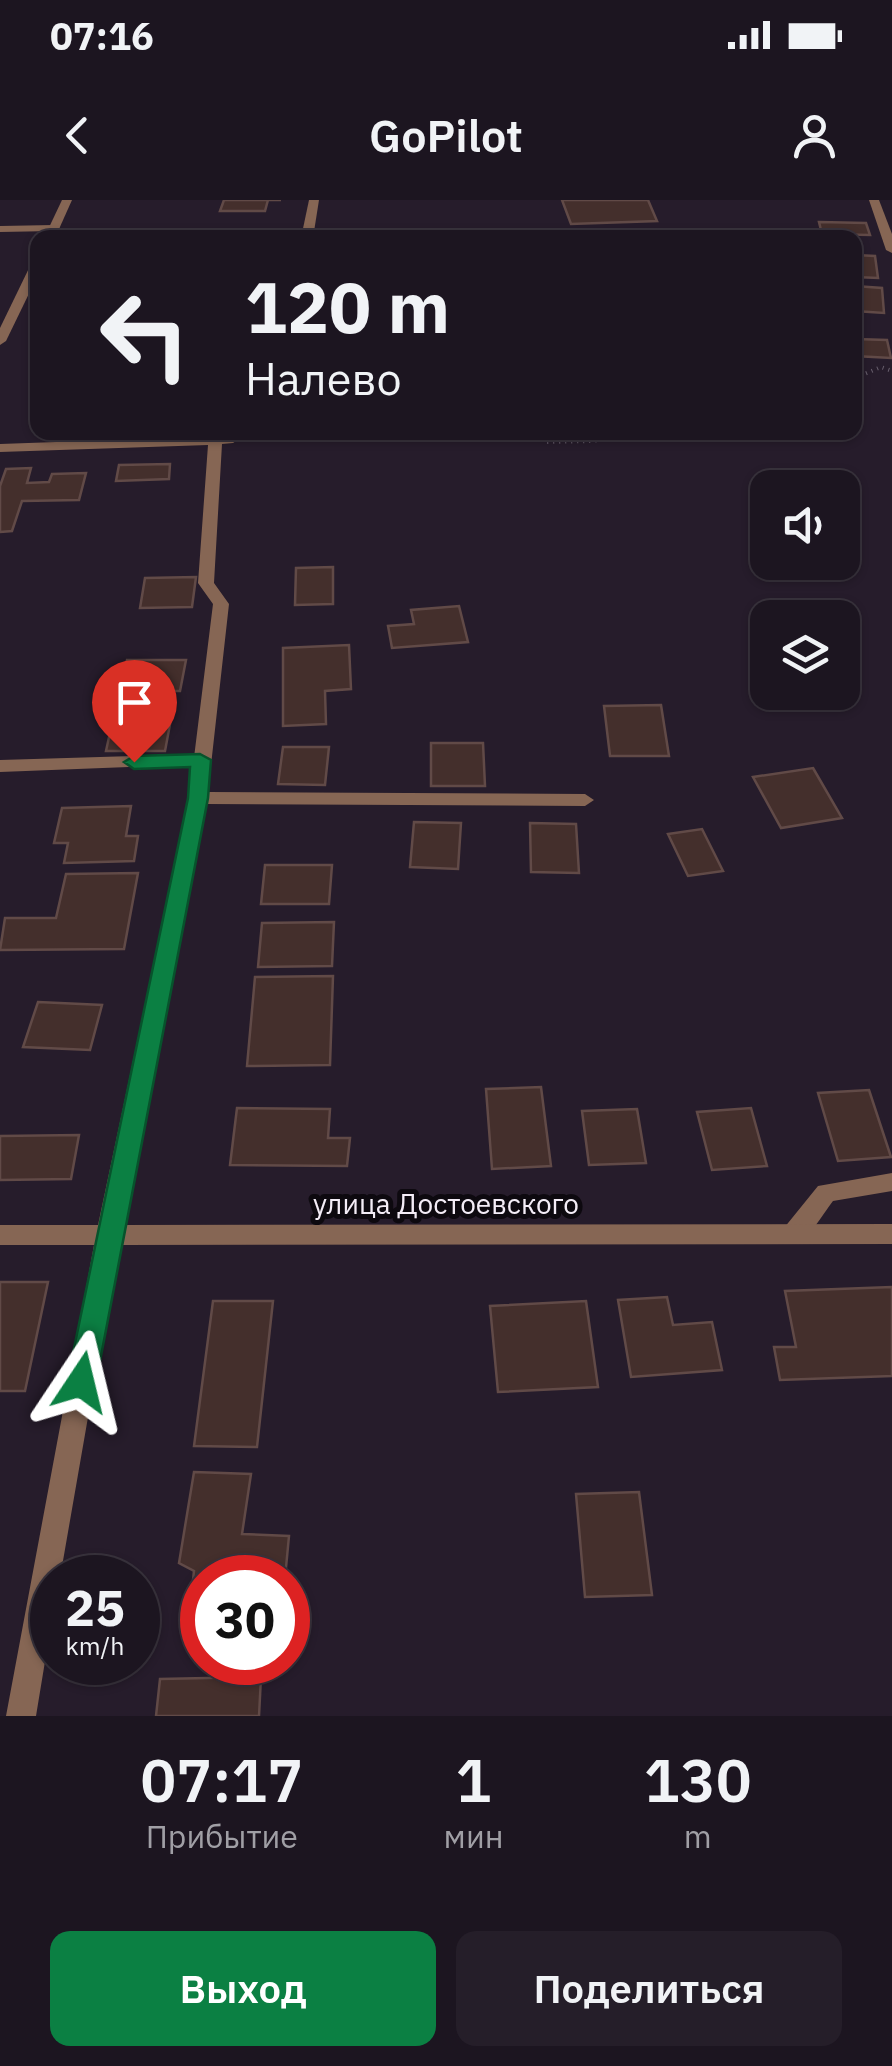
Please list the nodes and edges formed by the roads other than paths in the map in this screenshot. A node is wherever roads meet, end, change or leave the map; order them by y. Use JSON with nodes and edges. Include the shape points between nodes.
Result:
{"nodes":[{"id":1,"x":66,"y":200,"type":"edge"},
{"id":2,"x":314,"y":200,"type":"edge"},
{"id":3,"x":874,"y":200,"type":"edge"},
{"id":4,"x":0,"y":230,"type":"edge"},
{"id":5,"x":52,"y":230,"type":"edge"},
{"id":6,"x":308,"y":230,"type":"edge"},
{"id":7,"x":30,"y":231,"type":"edge"},
{"id":8,"x":892,"y":250,"type":"edge"},
{"id":9,"x":30,"y":279,"type":"edge"},
{"id":10,"x":0,"y":341,"type":"edge"},
{"id":11,"x":166,"y":440,"type":"edge"},
{"id":12,"x":228,"y":440,"type":"edge"},
{"id":13,"x":0,"y":448,"type":"edge"},
{"id":14,"x":200,"y":760,"type":"junction"},
{"id":15,"x":0,"y":766,"type":"edge"},
{"id":16,"x":198,"y":798,"type":"junction"},
{"id":17,"x":585,"y":800,"type":"dead end"},
{"id":18,"x":892,"y":1182,"type":"edge"},
{"id":19,"x":108,"y":1233,"type":"junction"},
{"id":20,"x":892,"y":1234,"type":"edge"},
{"id":21,"x":0,"y":1235,"type":"edge"},
{"id":22,"x":792,"y":1235,"type":"junction"},
{"id":23,"x":21,"y":1716,"type":"edge"}],
"edges":[{"from":1,"to":5,"type":"street"},
{"from":2,"to":6,"type":"street"},
{"from":3,"to":8,"type":"street"},
{"from":4,"to":7,"type":"street"},
{"from":9,"to":10,"type":"street"},
{"from":11,"to":13,"type":"street"},
{"from":12,"to":14,"type":"street","via":[[206,583],[221,604]]},
{"from":14,"to":15,"type":"street"},
{"from":14,"to":16,"type":"street"},
{"from":16,"to":17,"type":"street"},
{"from":16,"to":19,"type":"street"},
{"from":18,"to":22,"type":"street","via":[[826,1193]]},
{"from":19,"to":21,"type":"street","name":"улица Достоевского"},
{"from":19,"to":22,"type":"street","name":"улица Достоевского"},
{"from":19,"to":23,"type":"street"},
{"from":20,"to":22,"type":"street","name":"улица Достоевского"}]}
